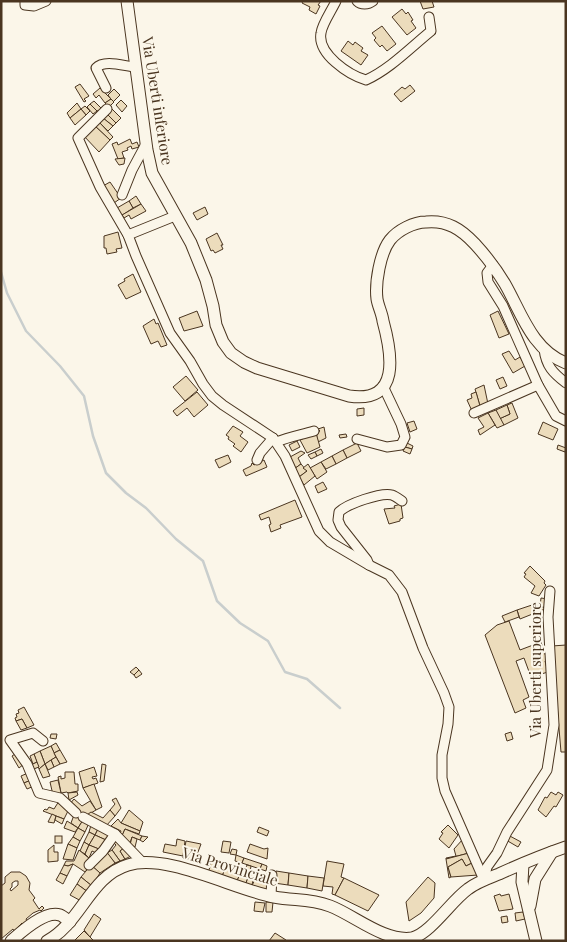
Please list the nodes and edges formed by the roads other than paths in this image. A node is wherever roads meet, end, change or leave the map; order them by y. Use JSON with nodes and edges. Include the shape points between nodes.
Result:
{"nodes":[{"id":1,"x":25,"y":1,"type":"edge"},
{"id":2,"x":46,"y":1,"type":"edge"},
{"id":3,"x":127,"y":1,"type":"edge"},
{"id":4,"x":336,"y":1,"type":"edge"},
{"id":5,"x":357,"y":1,"type":"edge"},
{"id":6,"x":373,"y":1,"type":"edge"},
{"id":7,"x":429,"y":17,"type":"dead end"},
{"id":8,"x":135,"y":67,"type":"junction"},
{"id":9,"x":106,"y":88,"type":"dead end"},
{"id":10,"x":107,"y":109,"type":"dead end"},
{"id":11,"x":146,"y":144,"type":"junction"},
{"id":12,"x":122,"y":195,"type":"dead end"},
{"id":13,"x":175,"y":216,"type":"junction"},
{"id":14,"x":128,"y":235,"type":"junction"},
{"id":15,"x":493,"y":265,"type":"junction"},
{"id":16,"x":544,"y":350,"type":"junction"},
{"id":17,"x":566,"y":363,"type":"edge"},
{"id":18,"x":566,"y":383,"type":"edge"},
{"id":19,"x":538,"y":385,"type":"junction"},
{"id":20,"x":383,"y":386,"type":"junction"},
{"id":21,"x":552,"y":410,"type":"junction"},
{"id":22,"x":474,"y":414,"type":"dead end"},
{"id":23,"x":566,"y":415,"type":"edge"},
{"id":24,"x":566,"y":421,"type":"edge"},
{"id":25,"x":314,"y":431,"type":"dead end"},
{"id":26,"x":356,"y":439,"type":"dead end"},
{"id":27,"x":275,"y":440,"type":"junction"},
{"id":28,"x":257,"y":460,"type":"dead end"},
{"id":29,"x":402,"y":501,"type":"dead end"},
{"id":30,"x":369,"y":565,"type":"junction"},
{"id":31,"x":550,"y":591,"type":"dead end"},
{"id":32,"x":43,"y":741,"type":"dead end"},
{"id":33,"x":115,"y":834,"type":"junction"},
{"id":34,"x":566,"y":847,"type":"edge"},
{"id":35,"x":552,"y":852,"type":"junction"},
{"id":36,"x":144,"y":863,"type":"junction"},
{"id":37,"x":523,"y":864,"type":"junction"},
{"id":38,"x":89,"y":865,"type":"dead end"},
{"id":39,"x":500,"y":874,"type":"junction"},
{"id":40,"x":272,"y":876,"type":"dead end"},
{"id":41,"x":535,"y":879,"type":"junction"},
{"id":42,"x":484,"y":880,"type":"junction"},
{"id":43,"x":270,"y":896,"type":"junction"},
{"id":44,"x":529,"y":910,"type":"junction"},
{"id":45,"x":70,"y":922,"type":"junction"},
{"id":46,"x":11,"y":941,"type":"edge"},
{"id":47,"x":47,"y":941,"type":"edge"},
{"id":48,"x":536,"y":941,"type":"edge"}],
"edges":[{"from":1,"to":2,"type":"street","via":[[26,5],[34,6]]},
{"from":3,"to":8,"type":"main road","name":"Via Uberti inferiore"},
{"from":4,"to":7,"type":"street","via":[[321,32],[321,43],[328,56],[355,77],[366,80],[389,66],[431,31]]},
{"from":5,"to":6,"type":"street","via":[[364,4]]},
{"from":8,"to":9,"type":"street","via":[[99,65],[96,68]]},
{"from":8,"to":11,"type":"main road","name":"Via Uberti inferiore"},
{"from":10,"to":14,"type":"street","via":[[78,138],[100,187]]},
{"from":11,"to":12,"type":"street"},
{"from":11,"to":13,"type":"main road","name":"Via Uberti inferiore","via":[[152,173]]},
{"from":13,"to":14,"type":"street"},
{"from":13,"to":20,"type":"main road","name":"Via Uberti inferiore","via":[[191,243],[206,280],[223,342],[244,362],[349,396],[368,397]]},
{"from":14,"to":27,"type":"street","via":[[170,333],[202,384],[223,405]]},
{"from":15,"to":16,"type":"main road"},
{"from":15,"to":19,"type":"street","via":[[487,273],[488,282],[503,306]]},
{"from":15,"to":20,"type":"main road","via":[[465,233],[438,221],[418,222],[390,240],[377,275],[377,298],[390,363]]},
{"from":16,"to":17,"type":"main road"},
{"from":16,"to":18,"type":"street","via":[[549,368]]},
{"from":19,"to":21,"type":"street"},
{"from":19,"to":22,"type":"street"},
{"from":20,"to":26,"type":"street","via":[[405,437],[401,445],[387,447]]},
{"from":21,"to":23,"type":"street"},
{"from":21,"to":24,"type":"street"},
{"from":25,"to":27,"type":"street"},
{"from":27,"to":28,"type":"street"},
{"from":27,"to":30,"type":"street","via":[[319,531],[330,542]]},
{"from":29,"to":30,"type":"street","via":[[390,494],[349,505],[339,512],[341,527]]},
{"from":30,"to":42,"type":"street","via":[[389,575],[402,592],[444,693],[449,707],[442,778]]},
{"from":31,"to":42,"type":"street","name":"Via Uberti superiore","via":[[548,617],[554,725],[547,770],[507,832]]},
{"from":32,"to":33,"type":"street","via":[[33,733],[10,740],[26,764],[39,793],[60,798],[79,815]]},
{"from":33,"to":36,"type":"street"},
{"from":33,"to":38,"type":"street"},
{"from":34,"to":35,"type":"main road"},
{"from":35,"to":37,"type":"main road"},
{"from":35,"to":41,"type":"main road"},
{"from":36,"to":43,"type":"main road","name":"Via Provinciale","via":[[166,864]]},
{"from":36,"to":45,"type":"main road","name":"Via Provinciale","via":[[130,864],[107,876]]},
{"from":37,"to":39,"type":"main road","name":"Via Provinciale"},
{"from":37,"to":41,"type":"main road"},
{"from":37,"to":44,"type":"main road","via":[[522,882]]},
{"from":39,"to":42,"type":"main road","name":"Via Provinciale"},
{"from":39,"to":44,"type":"main road","via":[[518,882]]},
{"from":40,"to":43,"type":"street"},
{"from":41,"to":44,"type":"main road"},
{"from":42,"to":43,"type":"main road","name":"Via Provinciale","via":[[459,896],[425,932],[412,939],[375,932],[332,906]]},
{"from":44,"to":48,"type":"main road"},
{"from":45,"to":46,"type":"main road","via":[[60,915],[51,914]]},
{"from":45,"to":47,"type":"main road","name":"Via Provinciale"}]}
